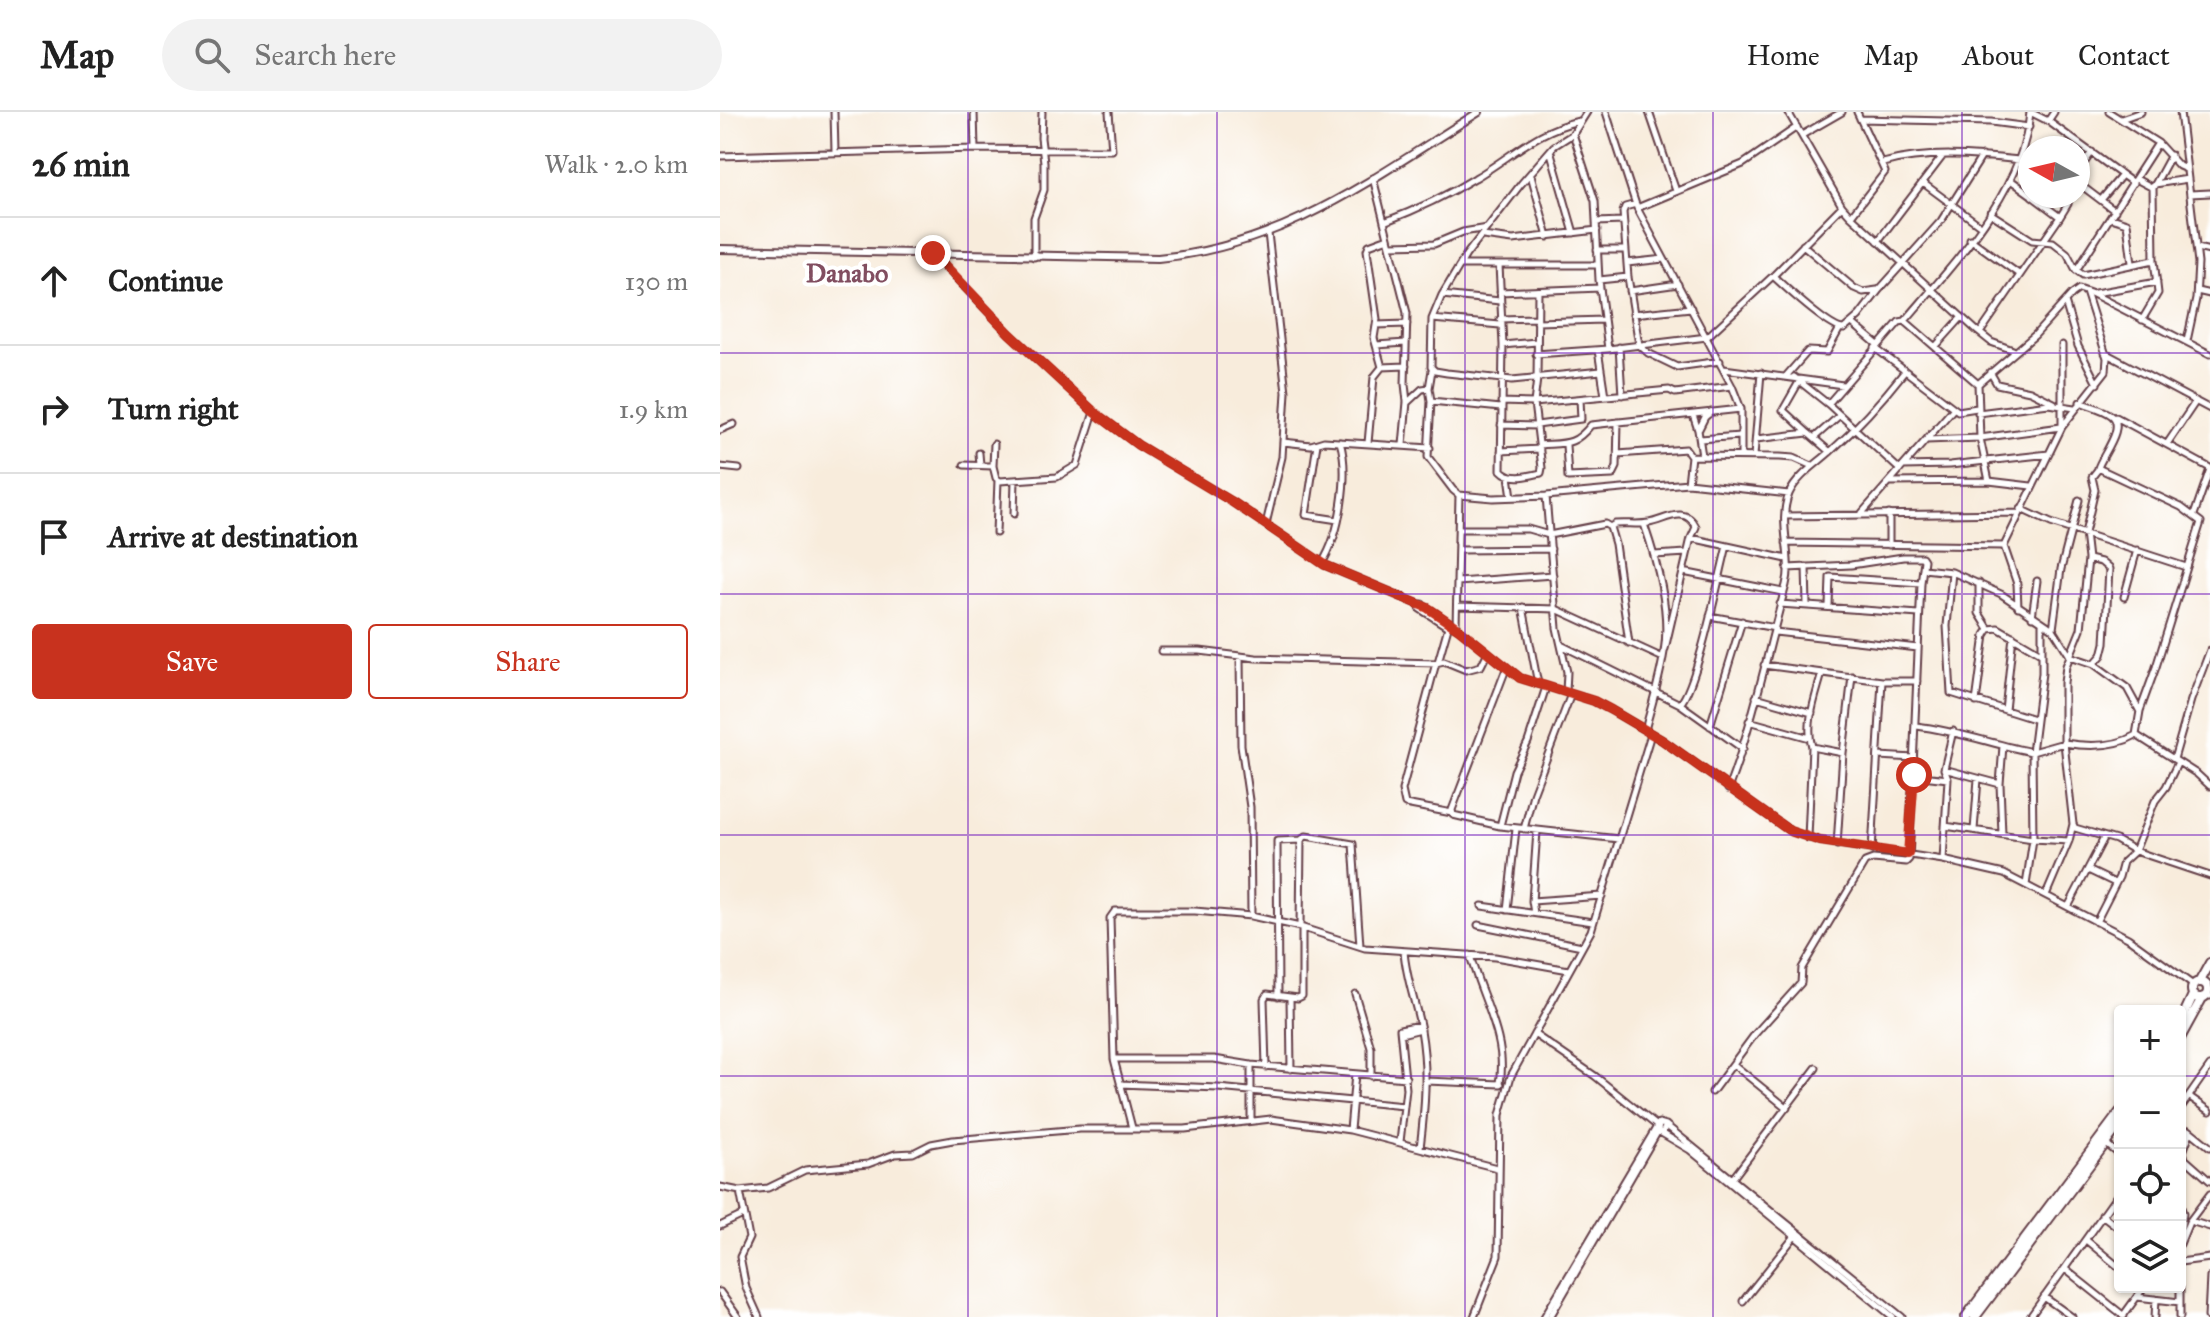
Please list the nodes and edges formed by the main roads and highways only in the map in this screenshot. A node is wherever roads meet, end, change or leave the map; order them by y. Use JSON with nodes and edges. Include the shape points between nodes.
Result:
{"nodes":[{"id":1,"x":1479,"y":112,"type":"edge"},
{"id":2,"x":720,"y":249,"type":"edge"},
{"id":3,"x":2210,"y":963,"type":"edge"},
{"id":4,"x":2203,"y":989,"type":"edge"},
{"id":5,"x":2186,"y":1014,"type":"edge"},
{"id":6,"x":2186,"y":1025,"type":"edge"},
{"id":7,"x":2114,"y":1120,"type":"edge"},
{"id":8,"x":2114,"y":1132,"type":"edge"},
{"id":9,"x":1966,"y":1317,"type":"edge"},
{"id":10,"x":1975,"y":1317,"type":"edge"}],
"edges":[{"from":1,"to":2,"type":"main road","via":[[1319,211],[1205,253],[1034,257]]},
{"from":3,"to":4,"type":"highway"},
{"from":4,"to":5,"type":"highway"},
{"from":4,"to":6,"type":"highway"},
{"from":7,"to":9,"type":"highway"},
{"from":8,"to":10,"type":"highway"}]}
